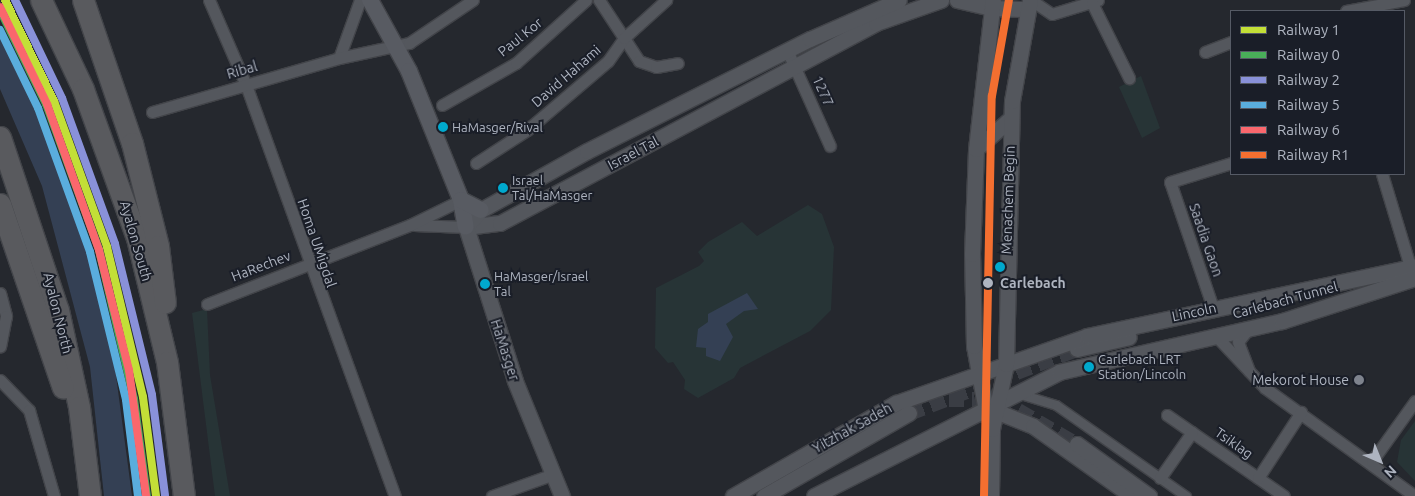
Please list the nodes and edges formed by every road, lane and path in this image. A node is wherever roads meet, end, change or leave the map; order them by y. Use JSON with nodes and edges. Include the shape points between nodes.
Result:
{"nodes":[{"id":1,"x":41,"y":0,"type":"edge"},
{"id":2,"x":83,"y":0,"type":"edge"},
{"id":3,"x":209,"y":0,"type":"edge"},
{"id":4,"x":360,"y":0,"type":"edge"},
{"id":5,"x":370,"y":0,"type":"edge"},
{"id":6,"x":473,"y":0,"type":"edge"},
{"id":7,"x":586,"y":0,"type":"edge"},
{"id":8,"x":599,"y":0,"type":"edge"},
{"id":9,"x":666,"y":0,"type":"edge"},
{"id":10,"x":899,"y":0,"type":"edge"},
{"id":11,"x":941,"y":0,"type":"edge"},
{"id":12,"x":958,"y":0,"type":"edge"},
{"id":13,"x":1011,"y":0,"type":"edge"},
{"id":14,"x":1404,"y":0,"type":"edge"},
{"id":15,"x":1095,"y":1,"type":"edge"},
{"id":16,"x":1030,"y":3,"type":"edge"},
{"id":17,"x":992,"y":4,"type":"edge"},
{"id":18,"x":1351,"y":10,"type":"edge"},
{"id":19,"x":624,"y":38,"type":"junction"},
{"id":20,"x":1230,"y":42,"type":"edge"},
{"id":21,"x":396,"y":46,"type":"junction"},
{"id":22,"x":787,"y":50,"type":"junction"},
{"id":23,"x":1205,"y":52,"type":"dead end"},
{"id":24,"x":340,"y":58,"type":"junction"},
{"id":25,"x":678,"y":63,"type":"dead end"},
{"id":26,"x":794,"y":65,"type":"junction"},
{"id":27,"x":1129,"y":78,"type":"dead end"},
{"id":28,"x":246,"y":85,"type":"junction"},
{"id":29,"x":442,"y":105,"type":"dead end"},
{"id":30,"x":152,"y":112,"type":"dead end"},
{"id":31,"x":1011,"y":118,"type":"junction"},
{"id":32,"x":0,"y":137,"type":"edge"},
{"id":33,"x":830,"y":146,"type":"dead end"},
{"id":34,"x":976,"y":149,"type":"junction"},
{"id":35,"x":476,"y":163,"type":"dead end"},
{"id":36,"x":1230,"y":163,"type":"edge"},
{"id":37,"x":1382,"y":175,"type":"edge"},
{"id":38,"x":461,"y":200,"type":"junction"},
{"id":39,"x":0,"y":204,"type":"edge"},
{"id":40,"x":481,"y":210,"type":"junction"},
{"id":41,"x":410,"y":225,"type":"junction"},
{"id":42,"x":466,"y":227,"type":"junction"},
{"id":43,"x":308,"y":264,"type":"junction"},
{"id":44,"x":1414,"y":274,"type":"edge"},
{"id":45,"x":1347,"y":284,"type":"junction"},
{"id":46,"x":0,"y":293,"type":"edge"},
{"id":47,"x":207,"y":304,"type":"dead end"},
{"id":48,"x":1213,"y":308,"type":"junction"},
{"id":49,"x":1248,"y":330,"type":"junction"},
{"id":50,"x":1217,"y":337,"type":"junction"},
{"id":51,"x":0,"y":346,"type":"edge"},
{"id":52,"x":1077,"y":349,"type":"tunnel mouth"},
{"id":53,"x":1006,"y":364,"type":"junction"},
{"id":54,"x":978,"y":375,"type":"junction"},
{"id":55,"x":1255,"y":378,"type":"junction"},
{"id":56,"x":0,"y":380,"type":"edge"},
{"id":57,"x":1415,"y":401,"type":"edge"},
{"id":58,"x":999,"y":402,"type":"junction"},
{"id":59,"x":1301,"y":412,"type":"junction"},
{"id":60,"x":909,"y":413,"type":"tunnel mouth"},
{"id":61,"x":1168,"y":414,"type":"dead end"},
{"id":62,"x":1192,"y":432,"type":"junction"},
{"id":63,"x":178,"y":440,"type":"junction"},
{"id":64,"x":1076,"y":444,"type":"tunnel mouth"},
{"id":65,"x":1372,"y":461,"type":"junction"},
{"id":66,"x":86,"y":465,"type":"junction"},
{"id":67,"x":813,"y":465,"type":"junction"},
{"id":68,"x":551,"y":475,"type":"junction"},
{"id":69,"x":1160,"y":478,"type":"junction"},
{"id":70,"x":1258,"y":478,"type":"junction"},
{"id":71,"x":1123,"y":493,"type":"edge"},
{"id":72,"x":54,"y":496,"type":"edge"},
{"id":73,"x":90,"y":496,"type":"edge"},
{"id":74,"x":184,"y":496,"type":"edge"},
{"id":75,"x":395,"y":496,"type":"edge"},
{"id":76,"x":492,"y":496,"type":"edge"},
{"id":77,"x":562,"y":496,"type":"edge"},
{"id":78,"x":733,"y":496,"type":"edge"},
{"id":79,"x":764,"y":496,"type":"edge"},
{"id":80,"x":776,"y":496,"type":"edge"},
{"id":81,"x":814,"y":496,"type":"edge"},
{"id":82,"x":991,"y":496,"type":"edge"},
{"id":83,"x":1150,"y":496,"type":"edge"},
{"id":84,"x":1186,"y":496,"type":"edge"},
{"id":85,"x":1284,"y":496,"type":"edge"},
{"id":86,"x":1415,"y":496,"type":"edge"}],
"edges":[{"from":1,"to":63,"type":"highway","name":"Ayalon South","via":[[83,89],[130,216],[162,340]]},
{"from":2,"to":63,"type":"highway","via":[[114,82],[152,221],[164,290]]},
{"from":3,"to":28,"type":"street","name":"Homa UMigdal"},
{"from":4,"to":24,"type":"street"},
{"from":5,"to":21,"type":"main road","name":"HaMasger"},
{"from":6,"to":21,"type":"street","name":"Ribal","via":[[429,33]]},
{"from":7,"to":29,"type":"street","name":"Paul Kor","via":[[516,63]]},
{"from":8,"to":19,"type":"street"},
{"from":9,"to":19,"type":"street","name":"David Hahami"},
{"from":10,"to":22,"type":"street","name":"Israel Tal"},
{"from":11,"to":26,"type":"street","name":"Israel Tal","via":[[888,17]]},
{"from":12,"to":17,"type":"street"},
{"from":13,"to":16,"type":"street"},
{"from":14,"to":18,"type":"street"},
{"from":15,"to":16,"type":"street","via":[[1052,14]]},
{"from":15,"to":27,"type":"street"},
{"from":16,"to":17,"type":"street"},
{"from":16,"to":31,"type":"street","name":"Menachem Begin"},
{"from":17,"to":34,"type":"street","name":"Menachem Begin"},
{"from":19,"to":25,"type":"street","via":[[646,66],[670,67]]},
{"from":19,"to":35,"type":"street","name":"David Hahami","via":[[608,61],[527,130]]},
{"from":20,"to":23,"type":"street"},
{"from":21,"to":24,"type":"street","name":"Ribal"},
{"from":21,"to":38,"type":"main road","name":"HaMasger"},
{"from":22,"to":26,"type":"street","name":"1277"},
{"from":22,"to":40,"type":"street","name":"Israel Tal"},
{"from":24,"to":28,"type":"street","name":"Ribal"},
{"from":26,"to":33,"type":"street","name":"1277"},
{"from":26,"to":42,"type":"street","name":"Israel Tal","via":[[500,223]]},
{"from":28,"to":30,"type":"street","name":"Ribal"},
{"from":28,"to":43,"type":"street","name":"Homa UMigdal"},
{"from":31,"to":34,"type":"street","name":"Menachem Begin"},
{"from":31,"to":53,"type":"street","name":"Menachem Begin"},
{"from":32,"to":66,"type":"highway","name":"Ayalon North","via":[[58,310]]},
{"from":34,"to":54,"type":"street","name":"Menachem Begin","via":[[972,254]]},
{"from":36,"to":48,"type":"street","name":"Saadia Gaon","via":[[1170,182]]},
{"from":37,"to":44,"type":"street"},
{"from":38,"to":40,"type":"main road"},
{"from":38,"to":41,"type":"street","name":"HaRechev"},
{"from":38,"to":42,"type":"main road","name":"HaMasger"},
{"from":39,"to":66,"type":"highway","via":[[35,297]]},
{"from":40,"to":42,"type":"street","name":"Israel Tal"},
{"from":41,"to":42,"type":"street","name":"HaRechev"},
{"from":41,"to":43,"type":"street","name":"HaRechev"},
{"from":42,"to":68,"type":"street","name":"HaMasger","via":[[515,381]]},
{"from":43,"to":47,"type":"street","name":"HaRechev"},
{"from":43,"to":75,"type":"street","name":"Homa UMigdal"},
{"from":44,"to":45,"type":"street","name":"Lincoln"},
{"from":44,"to":49,"type":"street","name":"Lincoln"},
{"from":45,"to":48,"type":"street","name":"Lincoln"},
{"from":45,"to":52,"type":"street","name":"Carlebach Tunnel"},
{"from":46,"to":51,"type":"street","via":[[6,316]]},
{"from":48,"to":53,"type":"street","name":"Lincoln","via":[[1087,336]]},
{"from":49,"to":50,"type":"street","name":"Lincoln"},
{"from":49,"to":55,"type":"street","via":[[1239,345]]},
{"from":50,"to":55,"type":"street"},
{"from":50,"to":58,"type":"street","name":"Lincoln","via":[[1059,372]]},
{"from":53,"to":54,"type":"street","name":"Lincoln"},
{"from":53,"to":58,"type":"street","name":"Menachem Begin"},
{"from":54,"to":58,"type":"street","name":"Menachem Begin"},
{"from":54,"to":78,"type":"street","name":"Yitzhak Sadeh","via":[[896,403]]},
{"from":55,"to":59,"type":"street"},
{"from":56,"to":72,"type":"street","via":[[28,410]]},
{"from":57,"to":65,"type":"street"},
{"from":58,"to":69,"type":"street","via":[[1056,405]]},
{"from":58,"to":71,"type":"street"},
{"from":58,"to":81,"type":"street"},
{"from":58,"to":82,"type":"street","name":"Menachem Begin","via":[[992,429]]},
{"from":59,"to":65,"type":"street"},
{"from":59,"to":70,"type":"street"},
{"from":60,"to":67,"type":"street","name":"Yitzhak Sadeh"},
{"from":61,"to":62,"type":"street","name":"Tsiklag"},
{"from":62,"to":69,"type":"street"},
{"from":62,"to":70,"type":"street","name":"Tsiklag"},
{"from":63,"to":74,"type":"highway","name":"Ayalon South"},
{"from":64,"to":83,"type":"street"},
{"from":65,"to":86,"type":"street"},
{"from":66,"to":73,"type":"highway","name":"Ayalon North"},
{"from":67,"to":79,"type":"street","name":"Yitzhak Sadeh"},
{"from":67,"to":80,"type":"street","name":"Yitzhak Sadeh"},
{"from":68,"to":76,"type":"street"},
{"from":68,"to":77,"type":"street","name":"HaMasger"},
{"from":69,"to":84,"type":"street"},
{"from":70,"to":85,"type":"street","name":"Tsiklag"}]}
